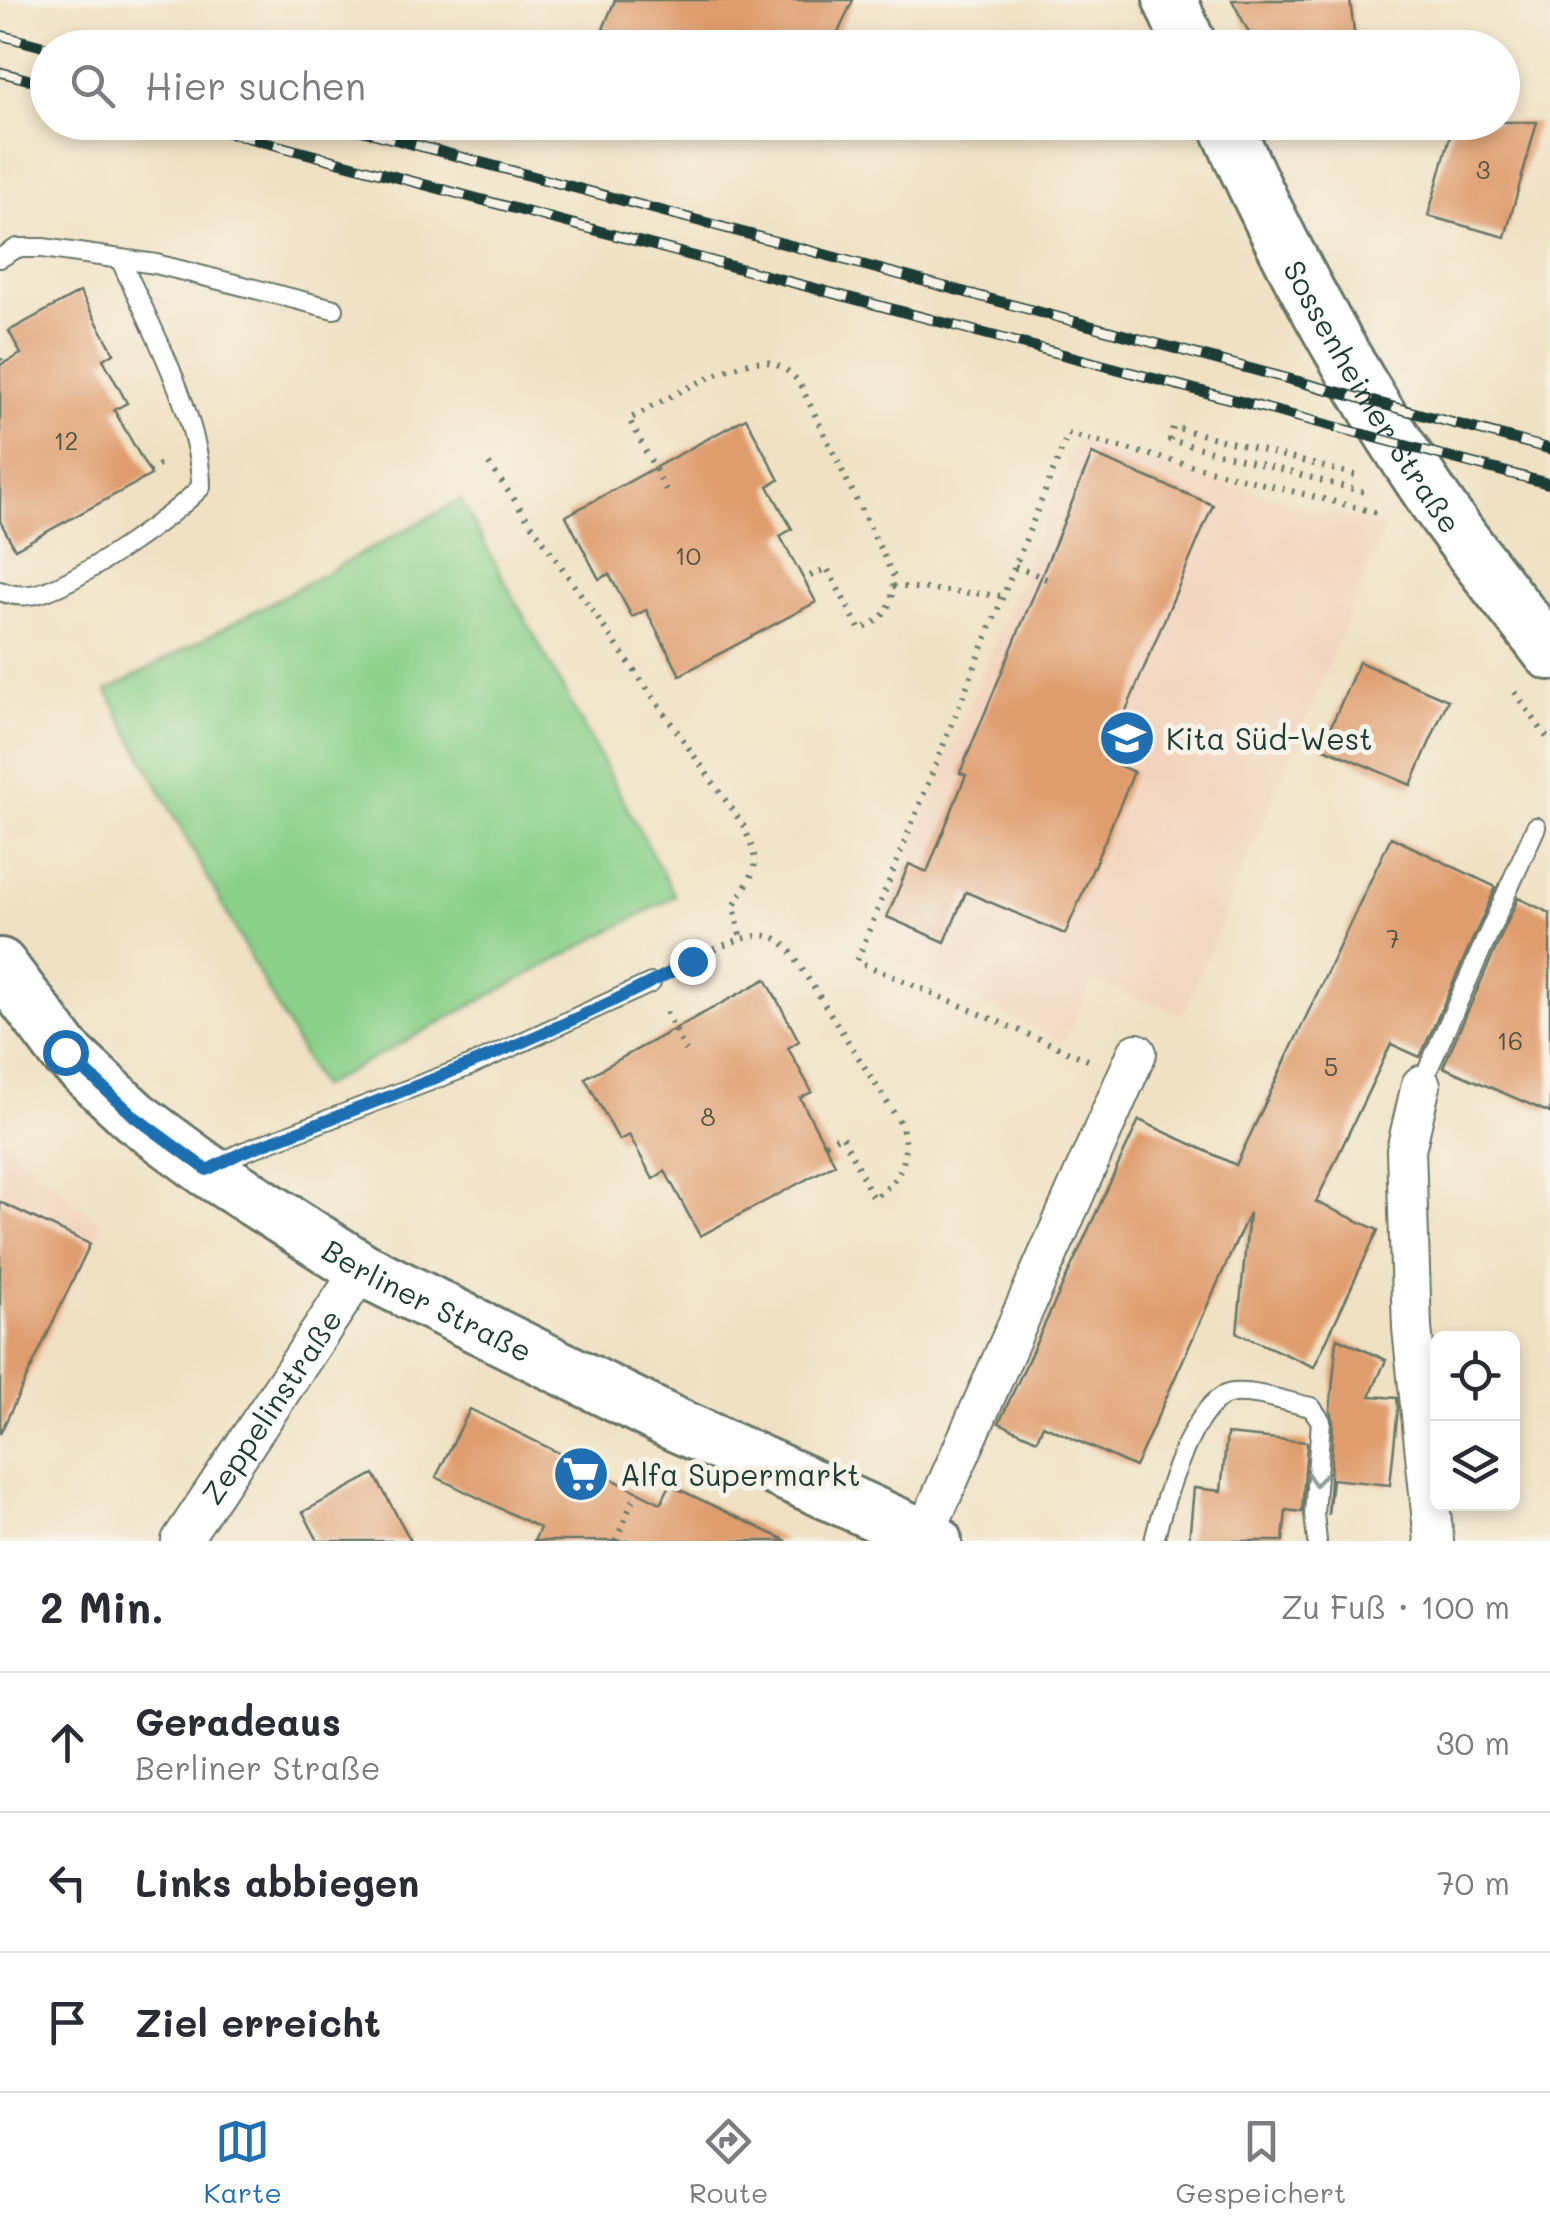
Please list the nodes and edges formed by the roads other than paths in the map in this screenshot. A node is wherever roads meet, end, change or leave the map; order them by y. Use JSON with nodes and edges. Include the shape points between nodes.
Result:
{"nodes":[{"id":1,"x":1170,"y":0,"type":"edge"},
{"id":2,"x":1183,"y":30,"type":"edge"},
{"id":3,"x":1232,"y":140,"type":"edge"},
{"id":4,"x":0,"y":258,"type":"edge"},
{"id":5,"x":121,"y":260,"type":"junction"},
{"id":6,"x":334,"y":308,"type":"dead end"},
{"id":7,"x":0,"y":591,"type":"edge"},
{"id":8,"x":1550,"y":653,"type":"edge"},
{"id":9,"x":1536,"y":827,"type":"dead end"},
{"id":10,"x":0,"y":965,"type":"edge"},
{"id":11,"x":651,"y":983,"type":"road end"},
{"id":12,"x":1137,"y":1052,"type":"dead end"},
{"id":13,"x":1420,"y":1084,"type":"joint"},
{"id":14,"x":207,"y":1170,"type":"junction"},
{"id":15,"x":362,"y":1269,"type":"junction"},
{"id":16,"x":929,"y":1539,"type":"edge"},
{"id":17,"x":181,"y":1541,"type":"edge"},
{"id":18,"x":1154,"y":1541,"type":"edge"},
{"id":19,"x":1318,"y":1541,"type":"edge"},
{"id":20,"x":1434,"y":1541,"type":"edge"}],
"edges":[{"from":1,"to":2,"type":"street"},
{"from":3,"to":8,"type":"street","name":"Sossenheimer Straße","via":[[1339,344],[1415,511]]},
{"from":4,"to":5,"type":"lane","via":[[17,248],[43,248]]},
{"from":5,"to":6,"type":"lane"},
{"from":5,"to":7,"type":"lane","via":[[180,397],[201,463],[201,487],[76,576],[44,592]]},
{"from":9,"to":13,"type":"lane"},
{"from":10,"to":14,"type":"street","name":"Berliner Straße","via":[[65,1052],[135,1117]]},
{"from":11,"to":14,"type":"lane","via":[[472,1064]]},
{"from":12,"to":16,"type":"street","name":"Berliner Straße"},
{"from":13,"to":20,"type":"street","via":[[1406,1150],[1412,1328]]},
{"from":14,"to":15,"type":"street","name":"Berliner Straße"},
{"from":15,"to":16,"type":"street","name":"Berliner Straße","via":[[670,1422]]},
{"from":15,"to":17,"type":"street","name":"Zeppelinstraße"},
{"from":18,"to":19,"type":"lane","one_way":true,"via":[[1192,1434],[1215,1400],[1230,1393],[1310,1407],[1321,1421]]}]}
